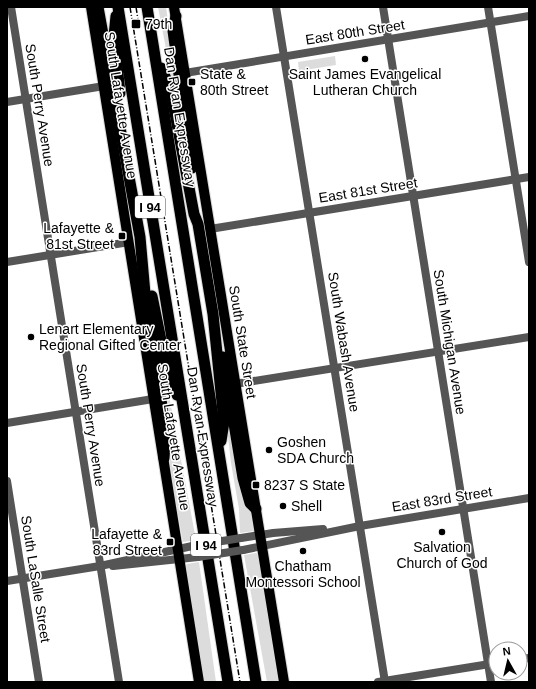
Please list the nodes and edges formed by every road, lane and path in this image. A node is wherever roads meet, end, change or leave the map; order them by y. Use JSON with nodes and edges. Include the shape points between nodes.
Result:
{"nodes":[{"id":1,"x":11,"y":7,"type":"edge"},
{"id":2,"x":91,"y":7,"type":"edge"},
{"id":3,"x":98,"y":7,"type":"edge"},
{"id":4,"x":118,"y":7,"type":"edge"},
{"id":5,"x":147,"y":7,"type":"edge"},
{"id":6,"x":276,"y":7,"type":"edge"},
{"id":7,"x":383,"y":7,"type":"edge"},
{"id":8,"x":488,"y":7,"type":"edge"},
{"id":9,"x":175,"y":12,"type":"edge"},
{"id":10,"x":529,"y":16,"type":"edge"},
{"id":11,"x":491,"y":23,"type":"junction"},
{"id":12,"x":388,"y":40,"type":"junction"},
{"id":13,"x":155,"y":56,"type":"junction"},
{"id":14,"x":284,"y":56,"type":"junction"},
{"id":15,"x":185,"y":73,"type":"junction"},
{"id":16,"x":104,"y":86,"type":"junction"},
{"id":17,"x":26,"y":99,"type":"junction"},
{"id":18,"x":7,"y":102,"type":"edge"},
{"id":19,"x":125,"y":151,"type":"junction"},
{"id":20,"x":529,"y":177,"type":"edge"},
{"id":21,"x":516,"y":179,"type":"junction"},
{"id":22,"x":413,"y":195,"type":"junction"},
{"id":23,"x":310,"y":213,"type":"junction"},
{"id":24,"x":198,"y":224,"type":"junction"},
{"id":25,"x":210,"y":228,"type":"junction"},
{"id":26,"x":140,"y":237,"type":"junction"},
{"id":27,"x":129,"y":242,"type":"junction"},
{"id":28,"x":51,"y":255,"type":"junction"},
{"id":29,"x":7,"y":262,"type":"edge"},
{"id":30,"x":529,"y":262,"type":"edge"},
{"id":31,"x":213,"y":314,"type":"junction"},
{"id":32,"x":529,"y":337,"type":"edge"},
{"id":33,"x":438,"y":351,"type":"junction"},
{"id":34,"x":335,"y":368,"type":"junction"},
{"id":35,"x":235,"y":384,"type":"junction"},
{"id":36,"x":153,"y":399,"type":"junction"},
{"id":37,"x":183,"y":408,"type":"junction"},
{"id":38,"x":76,"y":411,"type":"junction"},
{"id":39,"x":7,"y":423,"type":"edge"},
{"id":40,"x":219,"y":449,"type":"junction"},
{"id":41,"x":164,"y":458,"type":"junction"},
{"id":42,"x":7,"y":481,"type":"edge"},
{"id":43,"x":529,"y":498,"type":"edge"},
{"id":44,"x":463,"y":509,"type":"junction"},
{"id":45,"x":256,"y":510,"type":"junction"},
{"id":46,"x":360,"y":526,"type":"junction"},
{"id":47,"x":260,"y":535,"type":"junction"},
{"id":48,"x":262,"y":546,"type":"junction"},
{"id":49,"x":177,"y":548,"type":"junction"},
{"id":50,"x":179,"y":560,"type":"junction"},
{"id":51,"x":100,"y":566,"type":"junction"},
{"id":52,"x":23,"y":579,"type":"junction"},
{"id":53,"x":7,"y":581,"type":"edge"},
{"id":54,"x":488,"y":643,"type":"edge"},
{"id":55,"x":488,"y":665,"type":"edge"},
{"id":56,"x":39,"y":682,"type":"edge"},
{"id":57,"x":119,"y":682,"type":"edge"},
{"id":58,"x":199,"y":682,"type":"edge"},
{"id":59,"x":228,"y":682,"type":"edge"},
{"id":60,"x":256,"y":682,"type":"edge"},
{"id":61,"x":284,"y":682,"type":"edge"},
{"id":62,"x":382,"y":682,"type":"edge"}],
"edges":[{"from":1,"to":17,"type":"street","name":"South Perry Avenue"},
{"from":2,"to":16,"type":"main road","name":"South Lafayette Avenue"},
{"from":3,"to":19,"type":"highway"},
{"from":4,"to":19,"type":"highway","via":[[114,36]]},
{"from":4,"to":37,"type":"highway","name":"Dan Ryan Expressway","number":"I 94"},
{"from":5,"to":13,"type":"highway","name":"Dan Ryan Expressway","number":"I 94"},
{"from":6,"to":14,"type":"street","name":"South Wabash Avenue"},
{"from":7,"to":12,"type":"street","name":"South Michigan Avenue"},
{"from":8,"to":11,"type":"street"},
{"from":9,"to":15,"type":"main road","name":"South State Street"},
{"from":9,"to":24,"type":"highway","via":[[173,31],[199,213]]},
{"from":10,"to":11,"type":"street","name":"East 80th Street"},
{"from":11,"to":12,"type":"street","name":"East 80th Street"},
{"from":11,"to":21,"type":"street"},
{"from":12,"to":14,"type":"street","name":"East 80th Street"},
{"from":12,"to":22,"type":"street","name":"South Michigan Avenue"},
{"from":13,"to":24,"type":"highway","via":[[170,87]]},
{"from":13,"to":40,"type":"highway","name":"Dan Ryan Expressway","number":"I 94"},
{"from":14,"to":15,"type":"street","name":"East 80th Street"},
{"from":14,"to":23,"type":"street","name":"South Wabash Avenue"},
{"from":15,"to":25,"type":"main road","name":"South State Street"},
{"from":16,"to":17,"type":"street"},
{"from":16,"to":27,"type":"main road","name":"South Lafayette Avenue"},
{"from":17,"to":18,"type":"street"},
{"from":17,"to":28,"type":"street","name":"South Perry Avenue"},
{"from":19,"to":26,"type":"highway"},
{"from":20,"to":21,"type":"street","name":"East 81st Street"},
{"from":21,"to":22,"type":"street","name":"East 81st Street"},
{"from":21,"to":30,"type":"street"},
{"from":22,"to":23,"type":"street","name":"East 81st Street"},
{"from":22,"to":33,"type":"street","name":"South Michigan Avenue"},
{"from":23,"to":25,"type":"street","name":"East 81st Street"},
{"from":23,"to":34,"type":"street","name":"South Wabash Avenue"},
{"from":24,"to":31,"type":"highway"},
{"from":25,"to":35,"type":"main road","name":"South State Street"},
{"from":26,"to":37,"type":"highway","via":[[169,379]]},
{"from":26,"to":41,"type":"highway","via":[[146,305],[162,406]]},
{"from":27,"to":28,"type":"street"},
{"from":27,"to":36,"type":"main road","name":"South Lafayette Avenue"},
{"from":28,"to":29,"type":"street"},
{"from":28,"to":38,"type":"street","name":"South Perry Avenue"},
{"from":31,"to":40,"type":"highway","via":[[224,422]]},
{"from":31,"to":45,"type":"highway","via":[[226,371],[243,478],[250,503]]},
{"from":32,"to":33,"type":"street"},
{"from":33,"to":34,"type":"street"},
{"from":33,"to":44,"type":"street","name":"South Michigan Avenue"},
{"from":34,"to":35,"type":"street"},
{"from":34,"to":46,"type":"street","name":"South Wabash Avenue"},
{"from":35,"to":45,"type":"main road","name":"South State Street"},
{"from":36,"to":38,"type":"street"},
{"from":36,"to":41,"type":"main road","name":"South Lafayette Avenue"},
{"from":37,"to":59,"type":"highway","name":"Dan Ryan Expressway","number":"I 94"},
{"from":38,"to":39,"type":"street"},
{"from":38,"to":51,"type":"street","name":"South Perry Avenue"},
{"from":40,"to":60,"type":"highway","name":"Dan Ryan Expressway","number":"I 94"},
{"from":41,"to":49,"type":"main road","name":"South Lafayette Avenue"},
{"from":42,"to":52,"type":"street","name":"South LaSalle Street"},
{"from":43,"to":44,"type":"street","name":"East 83rd Street"},
{"from":44,"to":46,"type":"street","name":"East 83rd Street"},
{"from":44,"to":54,"type":"street","name":"South Michigan Avenue"},
{"from":45,"to":47,"type":"main road","name":"South State Street"},
{"from":46,"to":47,"type":"street","name":"East 83rd Street"},
{"from":46,"to":48,"type":"street","name":"East 83rd Street"},
{"from":46,"to":62,"type":"street","name":"South Wabash Avenue"},
{"from":47,"to":48,"type":"main road","name":"South State Street"},
{"from":47,"to":49,"type":"street","name":"East 83rd Street","bridge":true},
{"from":48,"to":50,"type":"street","name":"East 83rd Street","bridge":true},
{"from":48,"to":61,"type":"main road","name":"South State Street"},
{"from":49,"to":50,"type":"main road","name":"South Lafayette Avenue"},
{"from":49,"to":51,"type":"street","name":"East 83rd Street"},
{"from":50,"to":51,"type":"street","name":"East 83rd Street","via":[[127,566]]},
{"from":50,"to":58,"type":"main road","name":"South Lafayette Avenue"},
{"from":51,"to":52,"type":"street"},
{"from":51,"to":57,"type":"street","name":"South Perry Avenue"},
{"from":52,"to":53,"type":"street"},
{"from":52,"to":56,"type":"street","name":"South LaSalle Street"},
{"from":55,"to":62,"type":"street"}]}
